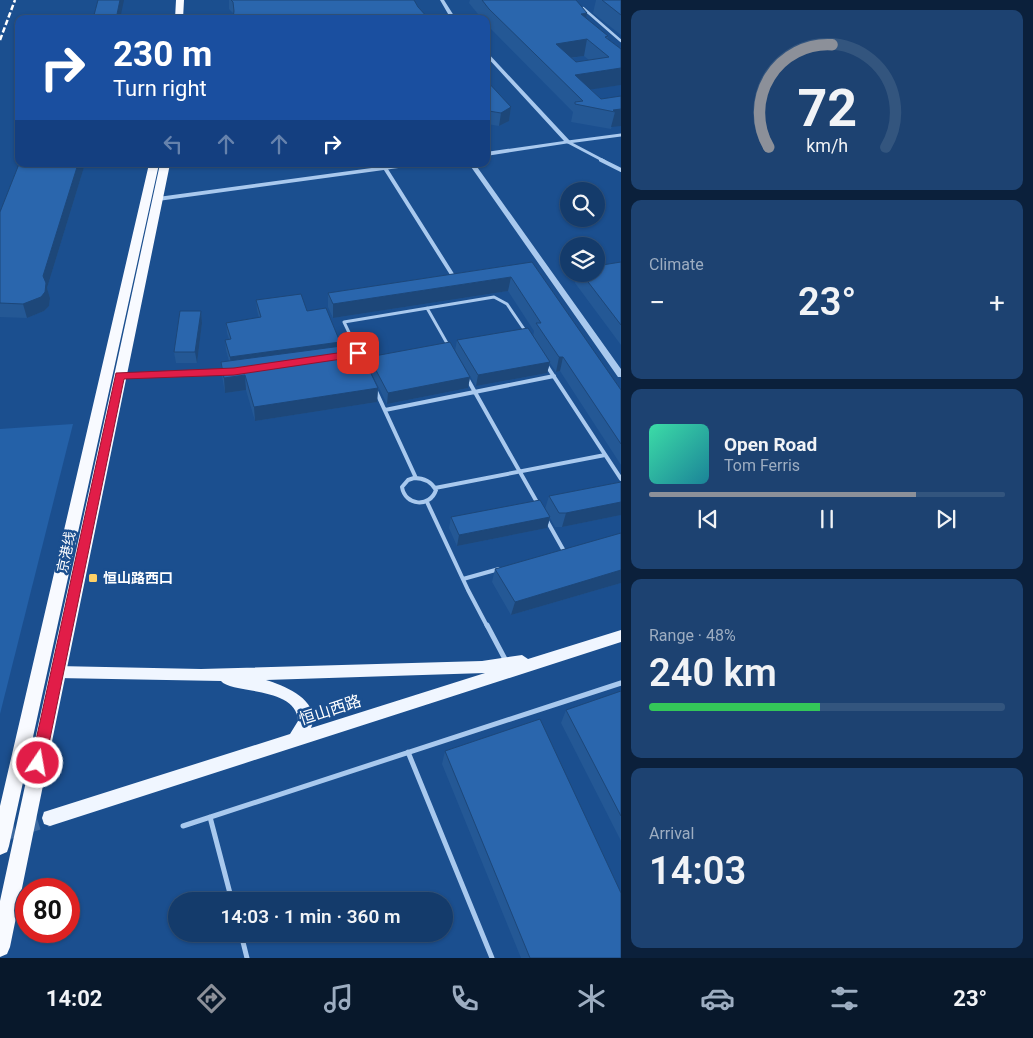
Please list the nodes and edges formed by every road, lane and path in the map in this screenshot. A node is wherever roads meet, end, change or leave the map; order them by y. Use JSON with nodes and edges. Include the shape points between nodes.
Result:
{"nodes":[{"id":1,"x":180,"y":0,"type":"edge"},
{"id":2,"x":189,"y":0,"type":"edge"},
{"id":3,"x":442,"y":0,"type":"edge"},
{"id":4,"x":584,"y":8,"type":"edge"},
{"id":5,"x":188,"y":9,"type":"dead end"},
{"id":6,"x":180,"y":15,"type":"edge"},
{"id":7,"x":451,"y":15,"type":"edge"},
{"id":8,"x":620,"y":41,"type":"edge"},
{"id":9,"x":490,"y":57,"type":"edge"},
{"id":10,"x":620,"y":135,"type":"edge"},
{"id":11,"x":568,"y":142,"type":"junction"},
{"id":12,"x":490,"y":153,"type":"edge"},
{"id":13,"x":153,"y":167,"type":"edge"},
{"id":14,"x":164,"y":167,"type":"edge"},
{"id":15,"x":393,"y":167,"type":"edge"},
{"id":16,"x":474,"y":167,"type":"edge"},
{"id":17,"x":386,"y":168,"type":"junction"},
{"id":18,"x":620,"y":170,"type":"edge"},
{"id":19,"x":158,"y":199,"type":"junction"},
{"id":20,"x":455,"y":279,"type":"edge"},
{"id":21,"x":428,"y":308,"type":"junction"},
{"id":22,"x":528,"y":336,"type":"edge"},
{"id":23,"x":451,"y":350,"type":"edge"},
{"id":24,"x":358,"y":353,"type":"junction"},
{"id":25,"x":349,"y":355,"type":"edge"},
{"id":26,"x":544,"y":360,"type":"edge"},
{"id":27,"x":362,"y":362,"type":"edge"},
{"id":28,"x":234,"y":371,"type":"edge"},
{"id":29,"x":620,"y":375,"type":"edge"},
{"id":30,"x":120,"y":376,"type":"junction"},
{"id":31,"x":466,"y":376,"type":"edge"},
{"id":32,"x":554,"y":376,"type":"junction"},
{"id":33,"x":374,"y":386,"type":"edge"},
{"id":34,"x":475,"y":392,"type":"junction"},
{"id":35,"x":385,"y":410,"type":"junction"},
{"id":36,"x":605,"y":455,"type":"junction"},
{"id":37,"x":519,"y":471,"type":"junction"},
{"id":38,"x":416,"y":478,"type":"junction"},
{"id":39,"x":620,"y":479,"type":"edge"},
{"id":40,"x":435,"y":488,"type":"junction"},
{"id":41,"x":427,"y":502,"type":"junction"},
{"id":42,"x":574,"y":549,"type":"edge"},
{"id":43,"x":564,"y":551,"type":"junction"},
{"id":44,"x":555,"y":554,"type":"edge"},
{"id":45,"x":509,"y":566,"type":"edge"},
{"id":46,"x":462,"y":579,"type":"junction"},
{"id":47,"x":620,"y":636,"type":"edge"},
{"id":48,"x":556,"y":657,"type":"junction"},
{"id":49,"x":507,"y":663,"type":"junction"},
{"id":50,"x":57,"y":672,"type":"junction"},
{"id":51,"x":201,"y":675,"type":"junction"},
{"id":52,"x":620,"y":683,"type":"edge"},
{"id":53,"x":295,"y":740,"type":"junction"},
{"id":54,"x":408,"y":752,"type":"junction"},
{"id":55,"x":210,"y":817,"type":"junction"},
{"id":56,"x":50,"y":818,"type":"tunnel mouth"},
{"id":57,"x":183,"y":826,"type":"dead end"},
{"id":58,"x":0,"y":846,"type":"edge"},
{"id":59,"x":230,"y":892,"type":"edge"},
{"id":60,"x":243,"y":942,"type":"edge"},
{"id":61,"x":0,"y":947,"type":"edge"},
{"id":62,"x":247,"y":958,"type":"edge"},
{"id":63,"x":492,"y":958,"type":"edge"}],
"edges":[{"from":1,"to":6,"type":"highway"},
{"from":2,"to":5,"type":"highway"},
{"from":3,"to":7,"type":"street"},
{"from":4,"to":8,"type":"lane"},
{"from":9,"to":11,"type":"street"},
{"from":10,"to":11,"type":"street"},
{"from":11,"to":12,"type":"street"},
{"from":11,"to":18,"type":"street"},
{"from":13,"to":58,"type":"highway","name":"京港线"},
{"from":14,"to":19,"type":"highway","name":"京港线"},
{"from":15,"to":17,"type":"street"},
{"from":16,"to":29,"type":"street"},
{"from":17,"to":19,"type":"street"},
{"from":17,"to":20,"type":"street"},
{"from":19,"to":30,"type":"highway","name":"京港线"},
{"from":21,"to":22,"type":"lane","via":[[494,297],[507,304]]},
{"from":21,"to":23,"type":"lane"},
{"from":21,"to":24,"type":"lane","via":[[344,322]]},
{"from":24,"to":25,"type":"lane"},
{"from":24,"to":27,"type":"lane"},
{"from":26,"to":32,"type":"lane"},
{"from":28,"to":30,"type":"lane"},
{"from":30,"to":50,"type":"highway","name":"京港线"},
{"from":31,"to":34,"type":"lane"},
{"from":32,"to":34,"type":"lane"},
{"from":32,"to":36,"type":"lane"},
{"from":33,"to":35,"type":"lane"},
{"from":34,"to":35,"type":"lane"},
{"from":34,"to":37,"type":"lane"},
{"from":35,"to":38,"type":"lane"},
{"from":36,"to":37,"type":"lane"},
{"from":36,"to":39,"type":"lane"},
{"from":37,"to":40,"type":"lane"},
{"from":37,"to":43,"type":"lane"},
{"from":38,"to":40,"type":"lane","via":[[426,479]]},
{"from":38,"to":41,"type":"lane","via":[[404,483],[402,491],[412,502]]},
{"from":40,"to":41,"type":"lane","via":[[436,494]]},
{"from":41,"to":46,"type":"lane"},
{"from":42,"to":43,"type":"lane"},
{"from":43,"to":44,"type":"lane"},
{"from":45,"to":46,"type":"lane"},
{"from":46,"to":49,"type":"lane"},
{"from":47,"to":48,"type":"main road","name":"恒山西路"},
{"from":48,"to":49,"type":"main road"},
{"from":48,"to":53,"type":"main road","name":"恒山西路"},
{"from":49,"to":51,"type":"main road"},
{"from":50,"to":51,"type":"main road"},
{"from":50,"to":61,"type":"highway","name":"京港线"},
{"from":51,"to":53,"type":"main road","via":[[262,684],[284,692],[303,710],[306,719]]},
{"from":52,"to":54,"type":"lane"},
{"from":53,"to":56,"type":"main road","name":"恒山西路"},
{"from":54,"to":55,"type":"lane"},
{"from":54,"to":63,"type":"lane"},
{"from":55,"to":57,"type":"lane"},
{"from":55,"to":59,"type":"lane"},
{"from":60,"to":62,"type":"lane"}]}
